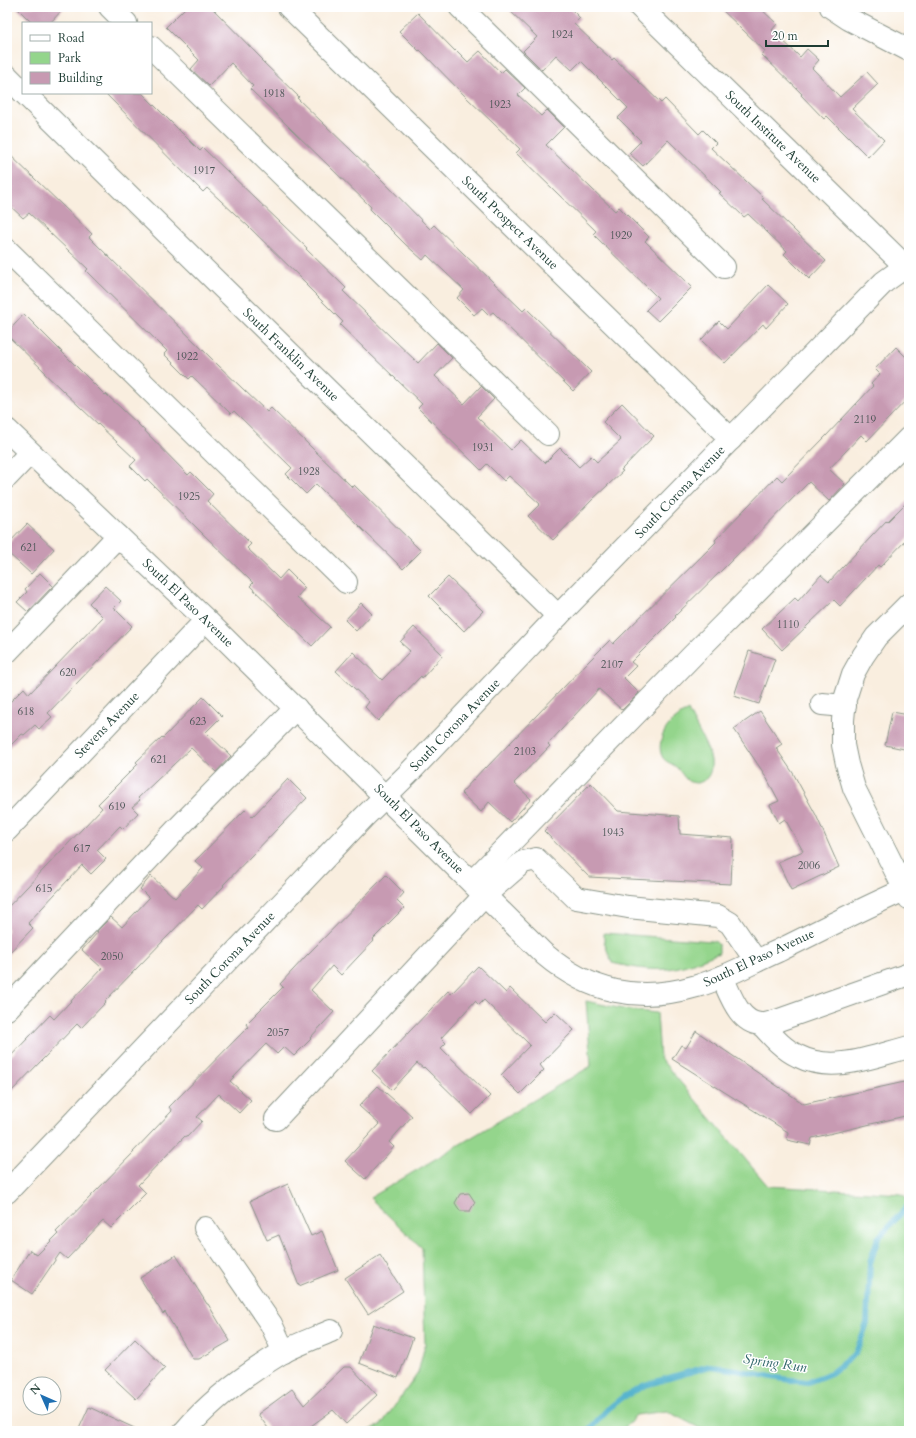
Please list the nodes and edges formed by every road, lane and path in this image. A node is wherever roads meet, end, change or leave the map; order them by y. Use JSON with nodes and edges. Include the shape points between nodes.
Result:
{"nodes":[{"id":1,"x":110,"y":7,"type":"edge"},
{"id":2,"x":289,"y":7,"type":"edge"},
{"id":3,"x":460,"y":7,"type":"edge"},
{"id":4,"x":640,"y":7,"type":"edge"},
{"id":5,"x":832,"y":7,"type":"edge"},
{"id":6,"x":125,"y":22,"type":"edge"},
{"id":7,"x":152,"y":48,"type":"edge"},
{"id":8,"x":909,"y":50,"type":"edge"},
{"id":9,"x":7,"y":76,"type":"edge"},
{"id":10,"x":22,"y":90,"type":"edge"},
{"id":11,"x":26,"y":94,"type":"edge"},
{"id":12,"x":7,"y":250,"type":"edge"},
{"id":13,"x":907,"y":265,"type":"edge"},
{"id":14,"x":724,"y":267,"type":"dead end"},
{"id":15,"x":7,"y":430,"type":"edge"},
{"id":16,"x":548,"y":434,"type":"dead end"},
{"id":17,"x":909,"y":438,"type":"edge"},
{"id":18,"x":732,"y":439,"type":"junction"},
{"id":19,"x":30,"y":453,"type":"junction"},
{"id":20,"x":7,"y":477,"type":"edge"},
{"id":21,"x":118,"y":536,"type":"junction"},
{"id":22,"x":346,"y":582,"type":"dead end"},
{"id":23,"x":909,"y":604,"type":"edge"},
{"id":24,"x":558,"y":616,"type":"junction"},
{"id":25,"x":206,"y":620,"type":"junction"},
{"id":26,"x":7,"y":652,"type":"edge"},
{"id":27,"x":822,"y":704,"type":"dead end"},
{"id":28,"x":845,"y":706,"type":"junction"},
{"id":29,"x":296,"y":708,"type":"junction"},
{"id":30,"x":385,"y":796,"type":"junction"},
{"id":31,"x":7,"y":830,"type":"edge"},
{"id":32,"x":479,"y":888,"type":"junction"},
{"id":33,"x":908,"y":892,"type":"edge"},
{"id":34,"x":756,"y":961,"type":"junction"},
{"id":35,"x":909,"y":974,"type":"edge"},
{"id":36,"x":722,"y":977,"type":"junction"},
{"id":37,"x":7,"y":1009,"type":"edge"},
{"id":38,"x":760,"y":1024,"type":"junction"},
{"id":39,"x":909,"y":1047,"type":"edge"},
{"id":40,"x":276,"y":1119,"type":"dead end"},
{"id":41,"x":7,"y":1192,"type":"edge"},
{"id":42,"x":205,"y":1228,"type":"dead end"},
{"id":43,"x":331,"y":1331,"type":"dead end"},
{"id":44,"x":284,"y":1352,"type":"junction"},
{"id":45,"x":185,"y":1431,"type":"edge"}],
"edges":[{"from":1,"to":6,"type":"street"},
{"from":2,"to":18,"type":"street","name":"South Prospect Avenue"},
{"from":3,"to":14,"type":"street"},
{"from":4,"to":13,"type":"street","name":"South Institute Avenue"},
{"from":5,"to":8,"type":"street"},
{"from":7,"to":16,"type":"street"},
{"from":9,"to":10,"type":"street","name":"South Franklin Avenue"},
{"from":11,"to":24,"type":"street","name":"South Franklin Avenue"},
{"from":12,"to":22,"type":"street"},
{"from":13,"to":18,"type":"street","name":"South Corona Avenue","via":[[884,282]]},
{"from":15,"to":19,"type":"street","name":"South El Paso Avenue"},
{"from":17,"to":32,"type":"street","via":[[692,656]]},
{"from":18,"to":24,"type":"street","name":"South Corona Avenue"},
{"from":19,"to":20,"type":"street"},
{"from":19,"to":21,"type":"street","name":"South El Paso Avenue"},
{"from":21,"to":25,"type":"street","name":"South El Paso Avenue"},
{"from":21,"to":26,"type":"street"},
{"from":23,"to":28,"type":"street","via":[[876,637],[863,656],[853,674]]},
{"from":24,"to":30,"type":"street","name":"South Corona Avenue"},
{"from":25,"to":29,"type":"street","name":"South El Paso Avenue"},
{"from":25,"to":31,"type":"street","name":"Stevens Avenue"},
{"from":27,"to":28,"type":"street"},
{"from":28,"to":33,"type":"street","via":[[844,745],[854,788]]},
{"from":29,"to":30,"type":"street","name":"South El Paso Avenue"},
{"from":29,"to":37,"type":"street","via":[[176,830]]},
{"from":30,"to":32,"type":"street","name":"South El Paso Avenue"},
{"from":30,"to":41,"type":"street","name":"South Corona Avenue"},
{"from":32,"to":34,"type":"street","via":[[524,862],[536,859],[576,898],[628,907],[718,916],[730,923]]},
{"from":32,"to":36,"type":"street","name":"South El Paso Avenue","via":[[544,954],[574,976],[600,987],[624,993],[663,993],[698,986]]},
{"from":32,"to":40,"type":"street"},
{"from":33,"to":34,"type":"street","name":"South El Paso Avenue"},
{"from":34,"to":36,"type":"street","name":"South El Paso Avenue"},
{"from":35,"to":38,"type":"street","via":[[776,1021]]},
{"from":36,"to":38,"type":"street","via":[[740,1013]]},
{"from":38,"to":39,"type":"street","via":[[797,1056],[818,1064],[848,1064]]},
{"from":42,"to":44,"type":"street","via":[[271,1324]]},
{"from":43,"to":44,"type":"street"},
{"from":44,"to":45,"type":"street","via":[[232,1385],[200,1413]]}]}
